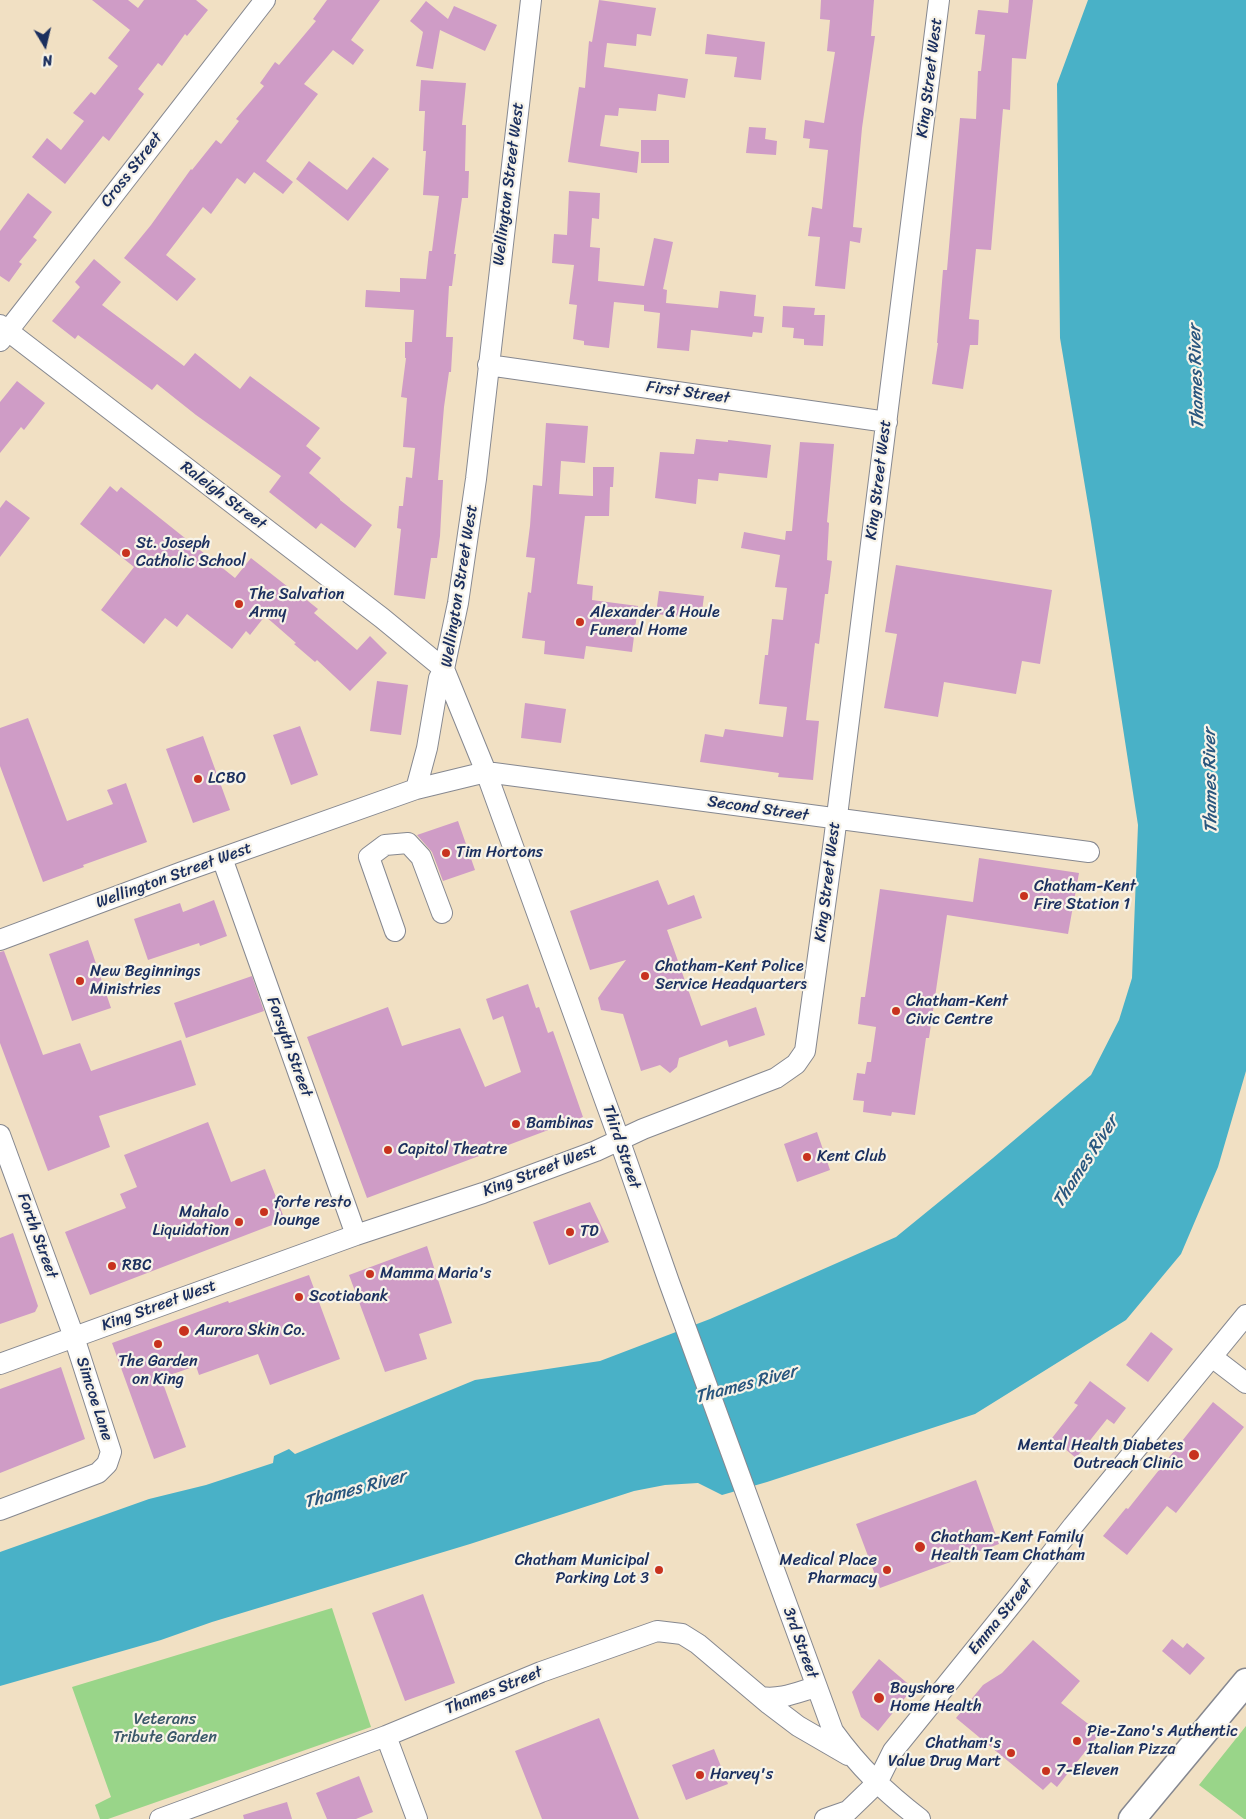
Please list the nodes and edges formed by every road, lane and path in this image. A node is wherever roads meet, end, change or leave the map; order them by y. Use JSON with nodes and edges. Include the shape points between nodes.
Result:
{"nodes":[{"id":1,"x":265,"y":0,"type":"edge"},
{"id":2,"x":939,"y":0,"type":"edge"},
{"id":3,"x":528,"y":2,"type":"edge"},
{"id":4,"x":3,"y":332,"type":"edge"},
{"id":5,"x":488,"y":365,"type":"junction"},
{"id":6,"x":887,"y":422,"type":"junction"},
{"id":7,"x":444,"y":669,"type":"junction"},
{"id":8,"x":486,"y":772,"type":"junction"},
{"id":9,"x":416,"y":789,"type":"junction"},
{"id":10,"x":836,"y":819,"type":"junction"},
{"id":11,"x":1089,"y":852,"type":"dead end"},
{"id":12,"x":222,"y":858,"type":"junction"},
{"id":13,"x":442,"y":913,"type":"dead end"},
{"id":14,"x":395,"y":931,"type":"dead end"},
{"id":15,"x":0,"y":940,"type":"edge"},
{"id":16,"x":619,"y":1140,"type":"junction"},
{"id":17,"x":2,"y":1148,"type":"edge"},
{"id":18,"x":356,"y":1235,"type":"junction"},
{"id":19,"x":1246,"y":1314,"type":"edge"},
{"id":20,"x":74,"y":1337,"type":"junction"},
{"id":21,"x":1212,"y":1357,"type":"junction"},
{"id":22,"x":0,"y":1364,"type":"edge"},
{"id":23,"x":1246,"y":1383,"type":"edge"},
{"id":24,"x":0,"y":1510,"type":"edge"},
{"id":25,"x":756,"y":1522,"type":"joint"},
{"id":26,"x":1246,"y":1682,"type":"edge"},
{"id":27,"x":816,"y":1687,"type":"junction"},
{"id":28,"x":761,"y":1697,"type":"junction"},
{"id":29,"x":386,"y":1736,"type":"junction"},
{"id":30,"x":855,"y":1759,"type":"junction"},
{"id":31,"x":876,"y":1784,"type":"junction"},
{"id":32,"x":160,"y":1819,"type":"edge"},
{"id":33,"x":418,"y":1819,"type":"edge"},
{"id":34,"x":825,"y":1819,"type":"edge"},
{"id":35,"x":920,"y":1819,"type":"edge"},
{"id":36,"x":1132,"y":1819,"type":"edge"}],
"edges":[{"from":1,"to":4,"type":"street","name":"Cross Street"},
{"from":2,"to":6,"type":"street","name":"King Street West"},
{"from":3,"to":5,"type":"street","name":"Wellington Street West"},
{"from":4,"to":7,"type":"street","name":"Raleigh Street","via":[[382,618]]},
{"from":5,"to":6,"type":"street","name":"First Street"},
{"from":5,"to":7,"type":"street","name":"Wellington Street West","via":[[476,479],[458,603]]},
{"from":6,"to":10,"type":"street","name":"King Street West"},
{"from":7,"to":8,"type":"street","name":"Wellington Street West"},
{"from":7,"to":9,"type":"street","via":[[439,678]]},
{"from":8,"to":9,"type":"street","name":"Wellington Street West"},
{"from":8,"to":10,"type":"street","name":"Second Street"},
{"from":8,"to":16,"type":"street","name":"Third Street"},
{"from":9,"to":12,"type":"street","name":"Wellington Street West"},
{"from":10,"to":11,"type":"street","name":"Second Street"},
{"from":10,"to":16,"type":"street","name":"King Street West","via":[[805,1051],[796,1064],[776,1078]]},
{"from":12,"to":15,"type":"street","name":"Wellington Street West"},
{"from":12,"to":18,"type":"street","name":"Forsyth Street"},
{"from":13,"to":14,"type":"street","via":[[421,857],[408,843],[385,845],[369,857]]},
{"from":16,"to":18,"type":"street","name":"King Street West","via":[[491,1190]]},
{"from":16,"to":25,"type":"street","name":"Third Street"},
{"from":17,"to":20,"type":"street","name":"Forth Street"},
{"from":18,"to":20,"type":"street","name":"King Street West"},
{"from":19,"to":21,"type":"street","name":"Emma Street"},
{"from":20,"to":22,"type":"street","name":"King Street West"},
{"from":20,"to":24,"type":"street","name":"Simcoe Lane","via":[[110,1446],[110,1458],[98,1472]]},
{"from":21,"to":23,"type":"street"},
{"from":21,"to":31,"type":"street","name":"Emma Street","via":[[893,1752]]},
{"from":25,"to":27,"type":"street","name":"3rd Street"},
{"from":26,"to":36,"type":"main road"},
{"from":27,"to":28,"type":"street","via":[[783,1697]]},
{"from":27,"to":30,"type":"street","name":"3rd Street","via":[[833,1731]]},
{"from":28,"to":29,"type":"street","name":"Thames Street","via":[[698,1644],[682,1634],[657,1631],[541,1672]]},
{"from":28,"to":30,"type":"street","name":"Thames Street","via":[[798,1726]]},
{"from":29,"to":32,"type":"street","name":"Thames Street"},
{"from":29,"to":33,"type":"street"},
{"from":30,"to":31,"type":"street","name":"3rd Street"},
{"from":31,"to":34,"type":"street","name":"Emma Street","via":[[848,1811]]},
{"from":31,"to":35,"type":"street","name":"3rd Street"}]}
